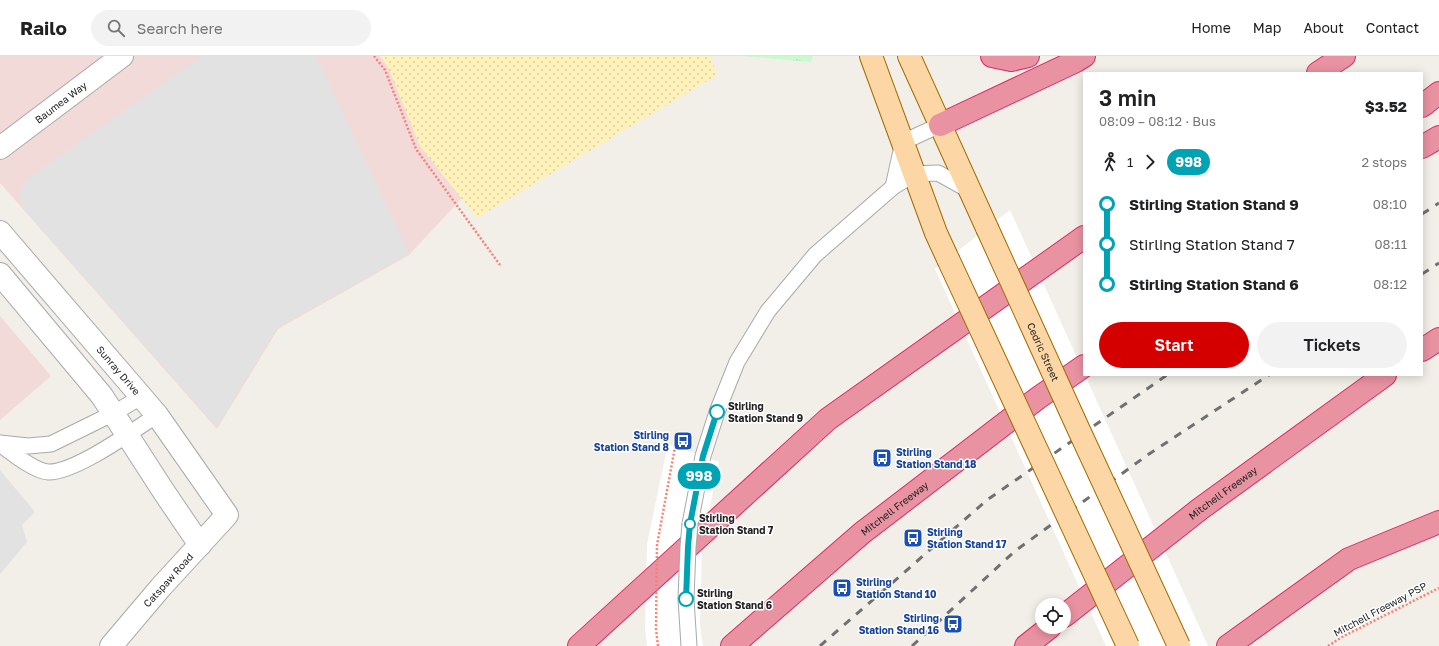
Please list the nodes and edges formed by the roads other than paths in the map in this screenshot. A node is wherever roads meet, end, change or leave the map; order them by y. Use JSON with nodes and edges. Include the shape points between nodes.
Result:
{"nodes":[{"id":1,"x":122,"y":56,"type":"edge"},
{"id":2,"x":870,"y":56,"type":"edge"},
{"id":3,"x":909,"y":56,"type":"edge"},
{"id":4,"x":992,"y":56,"type":"edge"},
{"id":5,"x":1028,"y":56,"type":"edge"},
{"id":6,"x":1084,"y":56,"type":"edge"},
{"id":7,"x":1344,"y":56,"type":"edge"},
{"id":8,"x":1320,"y":72,"type":"edge"},
{"id":9,"x":1439,"y":93,"type":"edge"},
{"id":10,"x":1423,"y":105,"type":"edge"},
{"id":11,"x":940,"y":125,"type":"junction"},
{"id":12,"x":1439,"y":137,"type":"edge"},
{"id":13,"x":902,"y":142,"type":"junction"},
{"id":14,"x":1423,"y":146,"type":"edge"},
{"id":15,"x":0,"y":148,"type":"edge"},
{"id":16,"x":914,"y":174,"type":"junction"},
{"id":17,"x":893,"y":187,"type":"junction"},
{"id":18,"x":988,"y":228,"type":"junction"},
{"id":19,"x":0,"y":232,"type":"edge"},
{"id":20,"x":1083,"y":238,"type":"edge"},
{"id":21,"x":0,"y":274,"type":"edge"},
{"id":22,"x":1439,"y":339,"type":"edge"},
{"id":23,"x":1423,"y":349,"type":"edge"},
{"id":24,"x":1083,"y":367,"type":"edge"},
{"id":25,"x":1384,"y":376,"type":"edge"},
{"id":26,"x":141,"y":397,"type":"junction"},
{"id":27,"x":114,"y":413,"type":"junction"},
{"id":28,"x":157,"y":415,"type":"junction"},
{"id":29,"x":128,"y":434,"type":"junction"},
{"id":30,"x":0,"y":444,"type":"edge"},
{"id":31,"x":227,"y":515,"type":"joint"},
{"id":32,"x":1439,"y":522,"type":"edge"},
{"id":33,"x":200,"y":545,"type":"junction"},
{"id":34,"x":1071,"y":610,"type":"edge"},
{"id":35,"x":1041,"y":634,"type":"edge"},
{"id":36,"x":111,"y":646,"type":"edge"},
{"id":37,"x":579,"y":646,"type":"edge"},
{"id":38,"x":689,"y":646,"type":"edge"},
{"id":39,"x":732,"y":646,"type":"edge"},
{"id":40,"x":1026,"y":646,"type":"edge"},
{"id":41,"x":1128,"y":646,"type":"edge"},
{"id":42,"x":1179,"y":646,"type":"edge"},
{"id":43,"x":1228,"y":646,"type":"edge"}],
"edges":[{"from":1,"to":15,"type":"street","name":"Baumea Way"},
{"from":2,"to":13,"type":"main road"},
{"from":3,"to":11,"type":"main road","name":"Cedric Street"},
{"from":4,"to":5,"type":"highway","via":[[1011,60]]},
{"from":6,"to":11,"type":"highway"},
{"from":7,"to":8,"type":"highway"},
{"from":9,"to":10,"type":"highway"},
{"from":11,"to":13,"type":"lane"},
{"from":11,"to":18,"type":"main road","name":"Cedric Street"},
{"from":12,"to":14,"type":"highway"},
{"from":13,"to":16,"type":"main road"},
{"from":13,"to":17,"type":"lane"},
{"from":16,"to":17,"type":"lane"},
{"from":16,"to":18,"type":"lane","via":[[938,173],[965,188]]},
{"from":16,"to":41,"type":"main road","bridge":true,"via":[[936,233]]},
{"from":17,"to":38,"type":"lane","bridge":true,"via":[[815,255],[768,311],[737,362],[703,456],[690,524],[686,599]]},
{"from":18,"to":42,"type":"main road","name":"Cedric Street","bridge":true},
{"from":19,"to":26,"type":"street","name":"Sunray Drive"},
{"from":20,"to":37,"type":"highway","via":[[828,419]]},
{"from":21,"to":27,"type":"street","via":[[65,350]]},
{"from":22,"to":23,"type":"highway"},
{"from":24,"to":39,"type":"highway","name":"Mitchell Freeway","via":[[1038,398],[862,533]]},
{"from":25,"to":34,"type":"highway","name":"Mitchell Freeway","via":[[1200,509]]},
{"from":26,"to":27,"type":"lane"},
{"from":26,"to":28,"type":"street","name":"Sunray Drive"},
{"from":27,"to":29,"type":"street"},
{"from":27,"to":30,"type":"lane","via":[[51,444]]},
{"from":28,"to":29,"type":"lane"},
{"from":28,"to":31,"type":"street","name":"Sunray Drive"},
{"from":29,"to":30,"type":"lane","via":[[66,469],[48,472],[27,463]]},
{"from":29,"to":33,"type":"street"},
{"from":31,"to":33,"type":"street","name":"Catspaw Road"},
{"from":32,"to":43,"type":"highway","via":[[1349,560]]},
{"from":33,"to":36,"type":"street","name":"Catspaw Road"},
{"from":35,"to":40,"type":"highway"}]}
